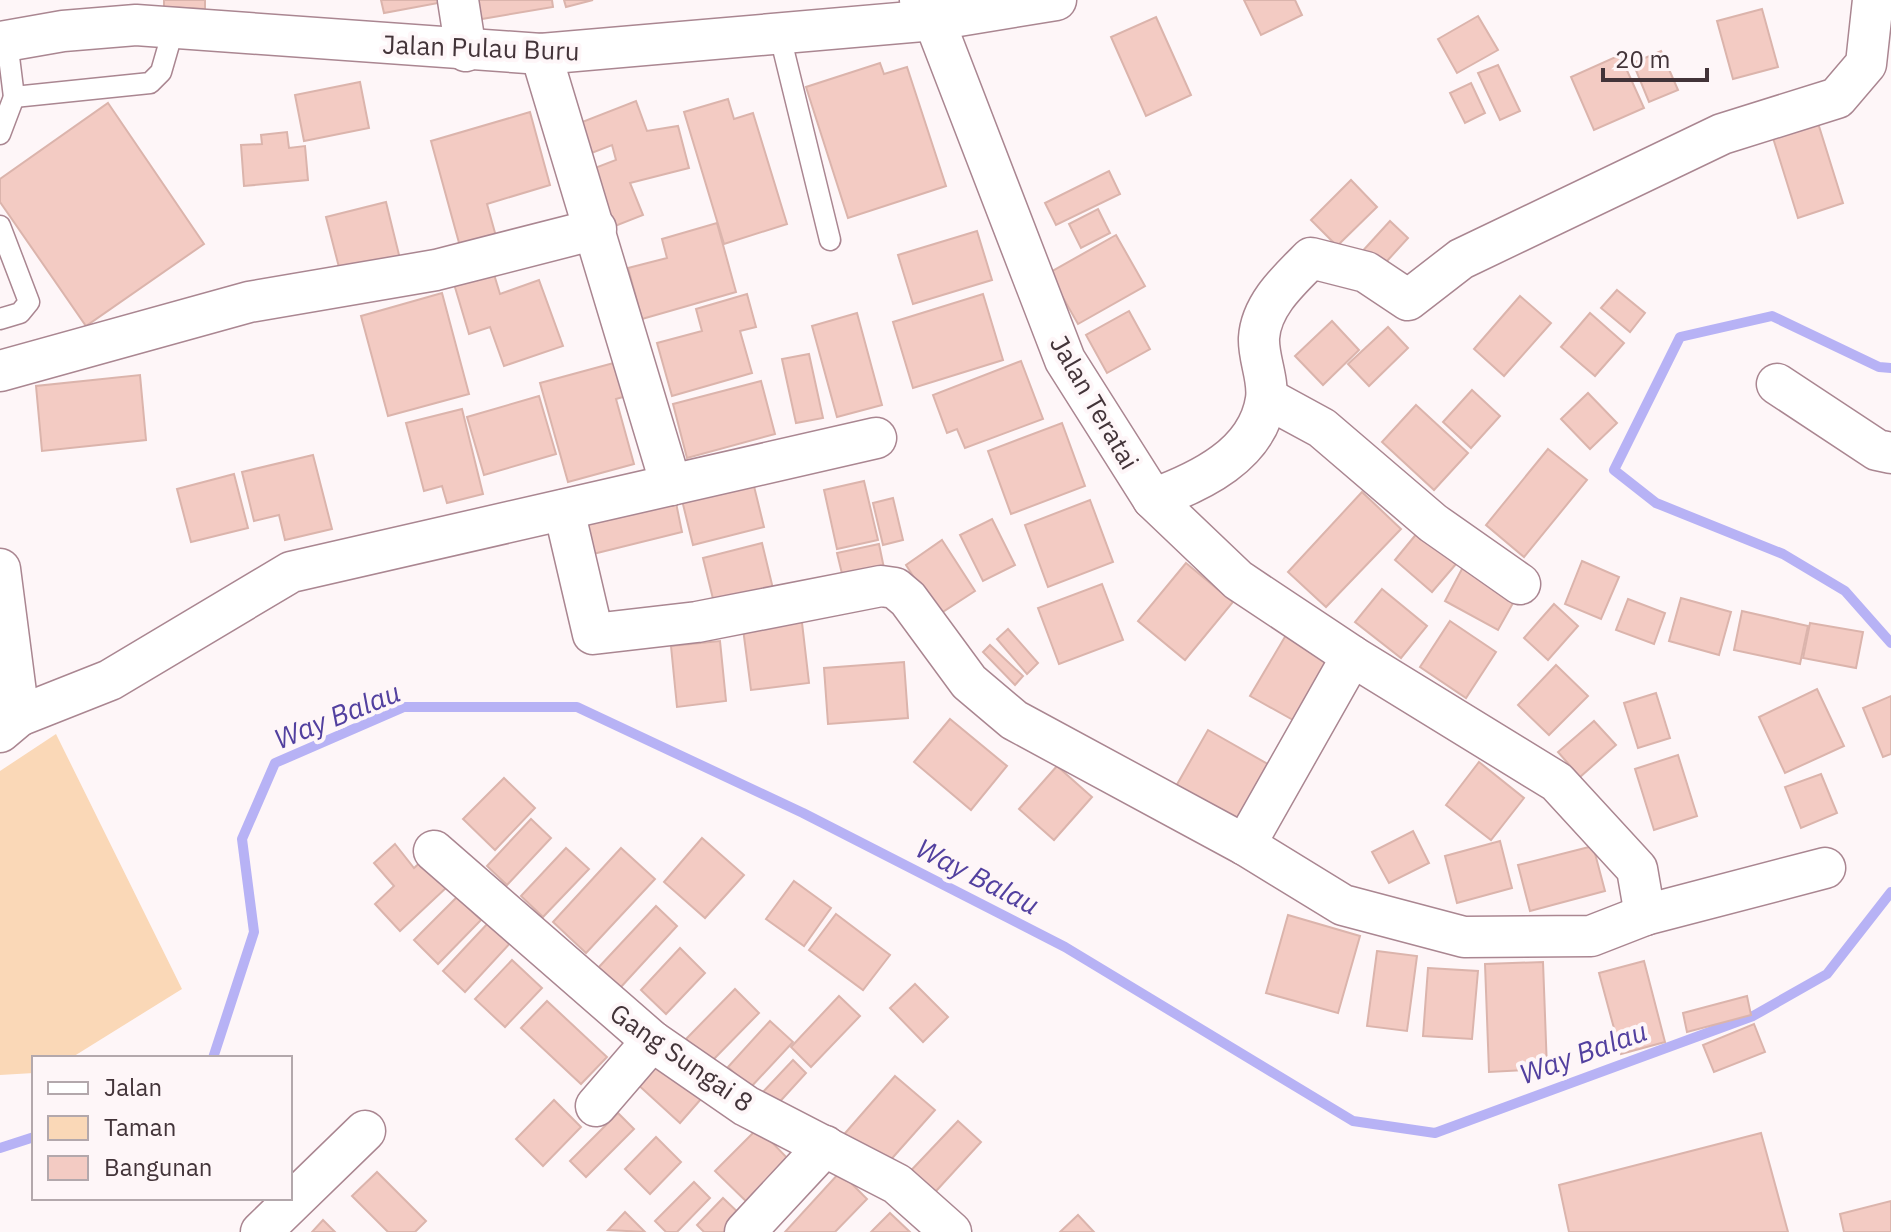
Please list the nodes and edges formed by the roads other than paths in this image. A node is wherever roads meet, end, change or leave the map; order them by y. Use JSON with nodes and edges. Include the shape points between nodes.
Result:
{"nodes":[{"id":1,"x":458,"y":0,"type":"edge"},
{"id":2,"x":1056,"y":0,"type":"edge"},
{"id":3,"x":1873,"y":0,"type":"edge"},
{"id":4,"x":927,"y":10,"type":"edge"},
{"id":5,"x":151,"y":17,"type":"edge"},
{"id":6,"x":780,"y":36,"type":"junction"},
{"id":7,"x":4,"y":41,"type":"edge"},
{"id":8,"x":466,"y":51,"type":"junction"},
{"id":9,"x":541,"y":54,"type":"junction"},
{"id":10,"x":14,"y":97,"type":"junction"},
{"id":11,"x":0,"y":134,"type":"edge"},
{"id":12,"x":0,"y":226,"type":"edge"},
{"id":13,"x":596,"y":229,"type":"junction"},
{"id":14,"x":830,"y":240,"type":"dead end"},
{"id":15,"x":0,"y":319,"type":"edge"},
{"id":16,"x":0,"y":371,"type":"edge"},
{"id":17,"x":1777,"y":384,"type":"dead end"},
{"id":18,"x":1267,"y":398,"type":"junction"},
{"id":19,"x":876,"y":438,"type":"dead end"},
{"id":20,"x":1891,"y":453,"type":"edge"},
{"id":21,"x":671,"y":485,"type":"junction"},
{"id":22,"x":1153,"y":499,"type":"junction"},
{"id":23,"x":564,"y":510,"type":"junction"},
{"id":24,"x":0,"y":569,"type":"edge"},
{"id":25,"x":1520,"y":584,"type":"dead end"},
{"id":26,"x":1352,"y":656,"type":"junction"},
{"id":27,"x":10,"y":724,"type":"edge"},
{"id":28,"x":1245,"y":845,"type":"junction"},
{"id":29,"x":434,"y":851,"type":"dead end"},
{"id":30,"x":1825,"y":868,"type":"dead end"},
{"id":31,"x":1645,"y":915,"type":"junction"},
{"id":32,"x":652,"y":1041,"type":"junction"},
{"id":33,"x":596,"y":1106,"type":"dead end"},
{"id":34,"x":365,"y":1131,"type":"dead end"},
{"id":35,"x":825,"y":1146,"type":"junction"},
{"id":36,"x":261,"y":1232,"type":"edge"},
{"id":37,"x":745,"y":1232,"type":"edge"},
{"id":38,"x":951,"y":1232,"type":"edge"}],
"edges":[{"from":1,"to":8,"type":"street"},
{"from":2,"to":4,"type":"street","name":"Jalan Pulau Buru"},
{"from":3,"to":18,"type":"street","via":[[1866,64],[1837,98],[1722,134],[1461,259],[1408,300],[1366,272],[1311,258],[1274,296],[1259,336]]},
{"from":4,"to":6,"type":"street","name":"Jalan Pulau Buru"},
{"from":4,"to":22,"type":"street","name":"Jalan Teratai","via":[[1065,360]]},
{"from":5,"to":7,"type":"street","name":"Jalan Pulau Buru"},
{"from":5,"to":8,"type":"street","name":"Jalan Pulau Buru"},
{"from":5,"to":10,"type":"lane","via":[[161,72],[150,83]]},
{"from":6,"to":9,"type":"street","name":"Jalan Pulau Buru"},
{"from":6,"to":14,"type":"lane"},
{"from":7,"to":10,"type":"lane"},
{"from":8,"to":9,"type":"street","name":"Jalan Pulau Buru"},
{"from":9,"to":13,"type":"street"},
{"from":10,"to":11,"type":"lane"},
{"from":12,"to":15,"type":"lane","via":[[29,302],[20,313]]},
{"from":13,"to":16,"type":"street","via":[[436,270],[249,302]]},
{"from":13,"to":21,"type":"street"},
{"from":17,"to":20,"type":"street","via":[[1877,450]]},
{"from":18,"to":22,"type":"street","via":[[1252,434],[1224,464],[1198,482]]},
{"from":18,"to":25,"type":"street","via":[[1322,428],[1433,523]]},
{"from":19,"to":21,"type":"street"},
{"from":21,"to":23,"type":"street"},
{"from":22,"to":26,"type":"street","name":"Jalan Teratai","via":[[1238,580]]},
{"from":23,"to":27,"type":"street","via":[[291,572],[110,680]]},
{"from":23,"to":28,"type":"street","via":[[593,634],[697,622],[881,586],[895,588],[969,682],[1014,720]]},
{"from":24,"to":27,"type":"street"},
{"from":26,"to":28,"type":"street"},
{"from":26,"to":31,"type":"street","name":"Jalan Teratai","via":[[1557,782],[1637,869]]},
{"from":28,"to":31,"type":"street","via":[[1343,905],[1464,937],[1591,936]]},
{"from":29,"to":32,"type":"street","name":"Gang Sungai 8"},
{"from":30,"to":31,"type":"street"},
{"from":32,"to":33,"type":"street"},
{"from":32,"to":35,"type":"street","name":"Gang Sungai 8","via":[[746,1106]]},
{"from":34,"to":36,"type":"street"},
{"from":35,"to":37,"type":"street"},
{"from":35,"to":38,"type":"street","name":"Gang Sungai 8","via":[[897,1184]]}]}
